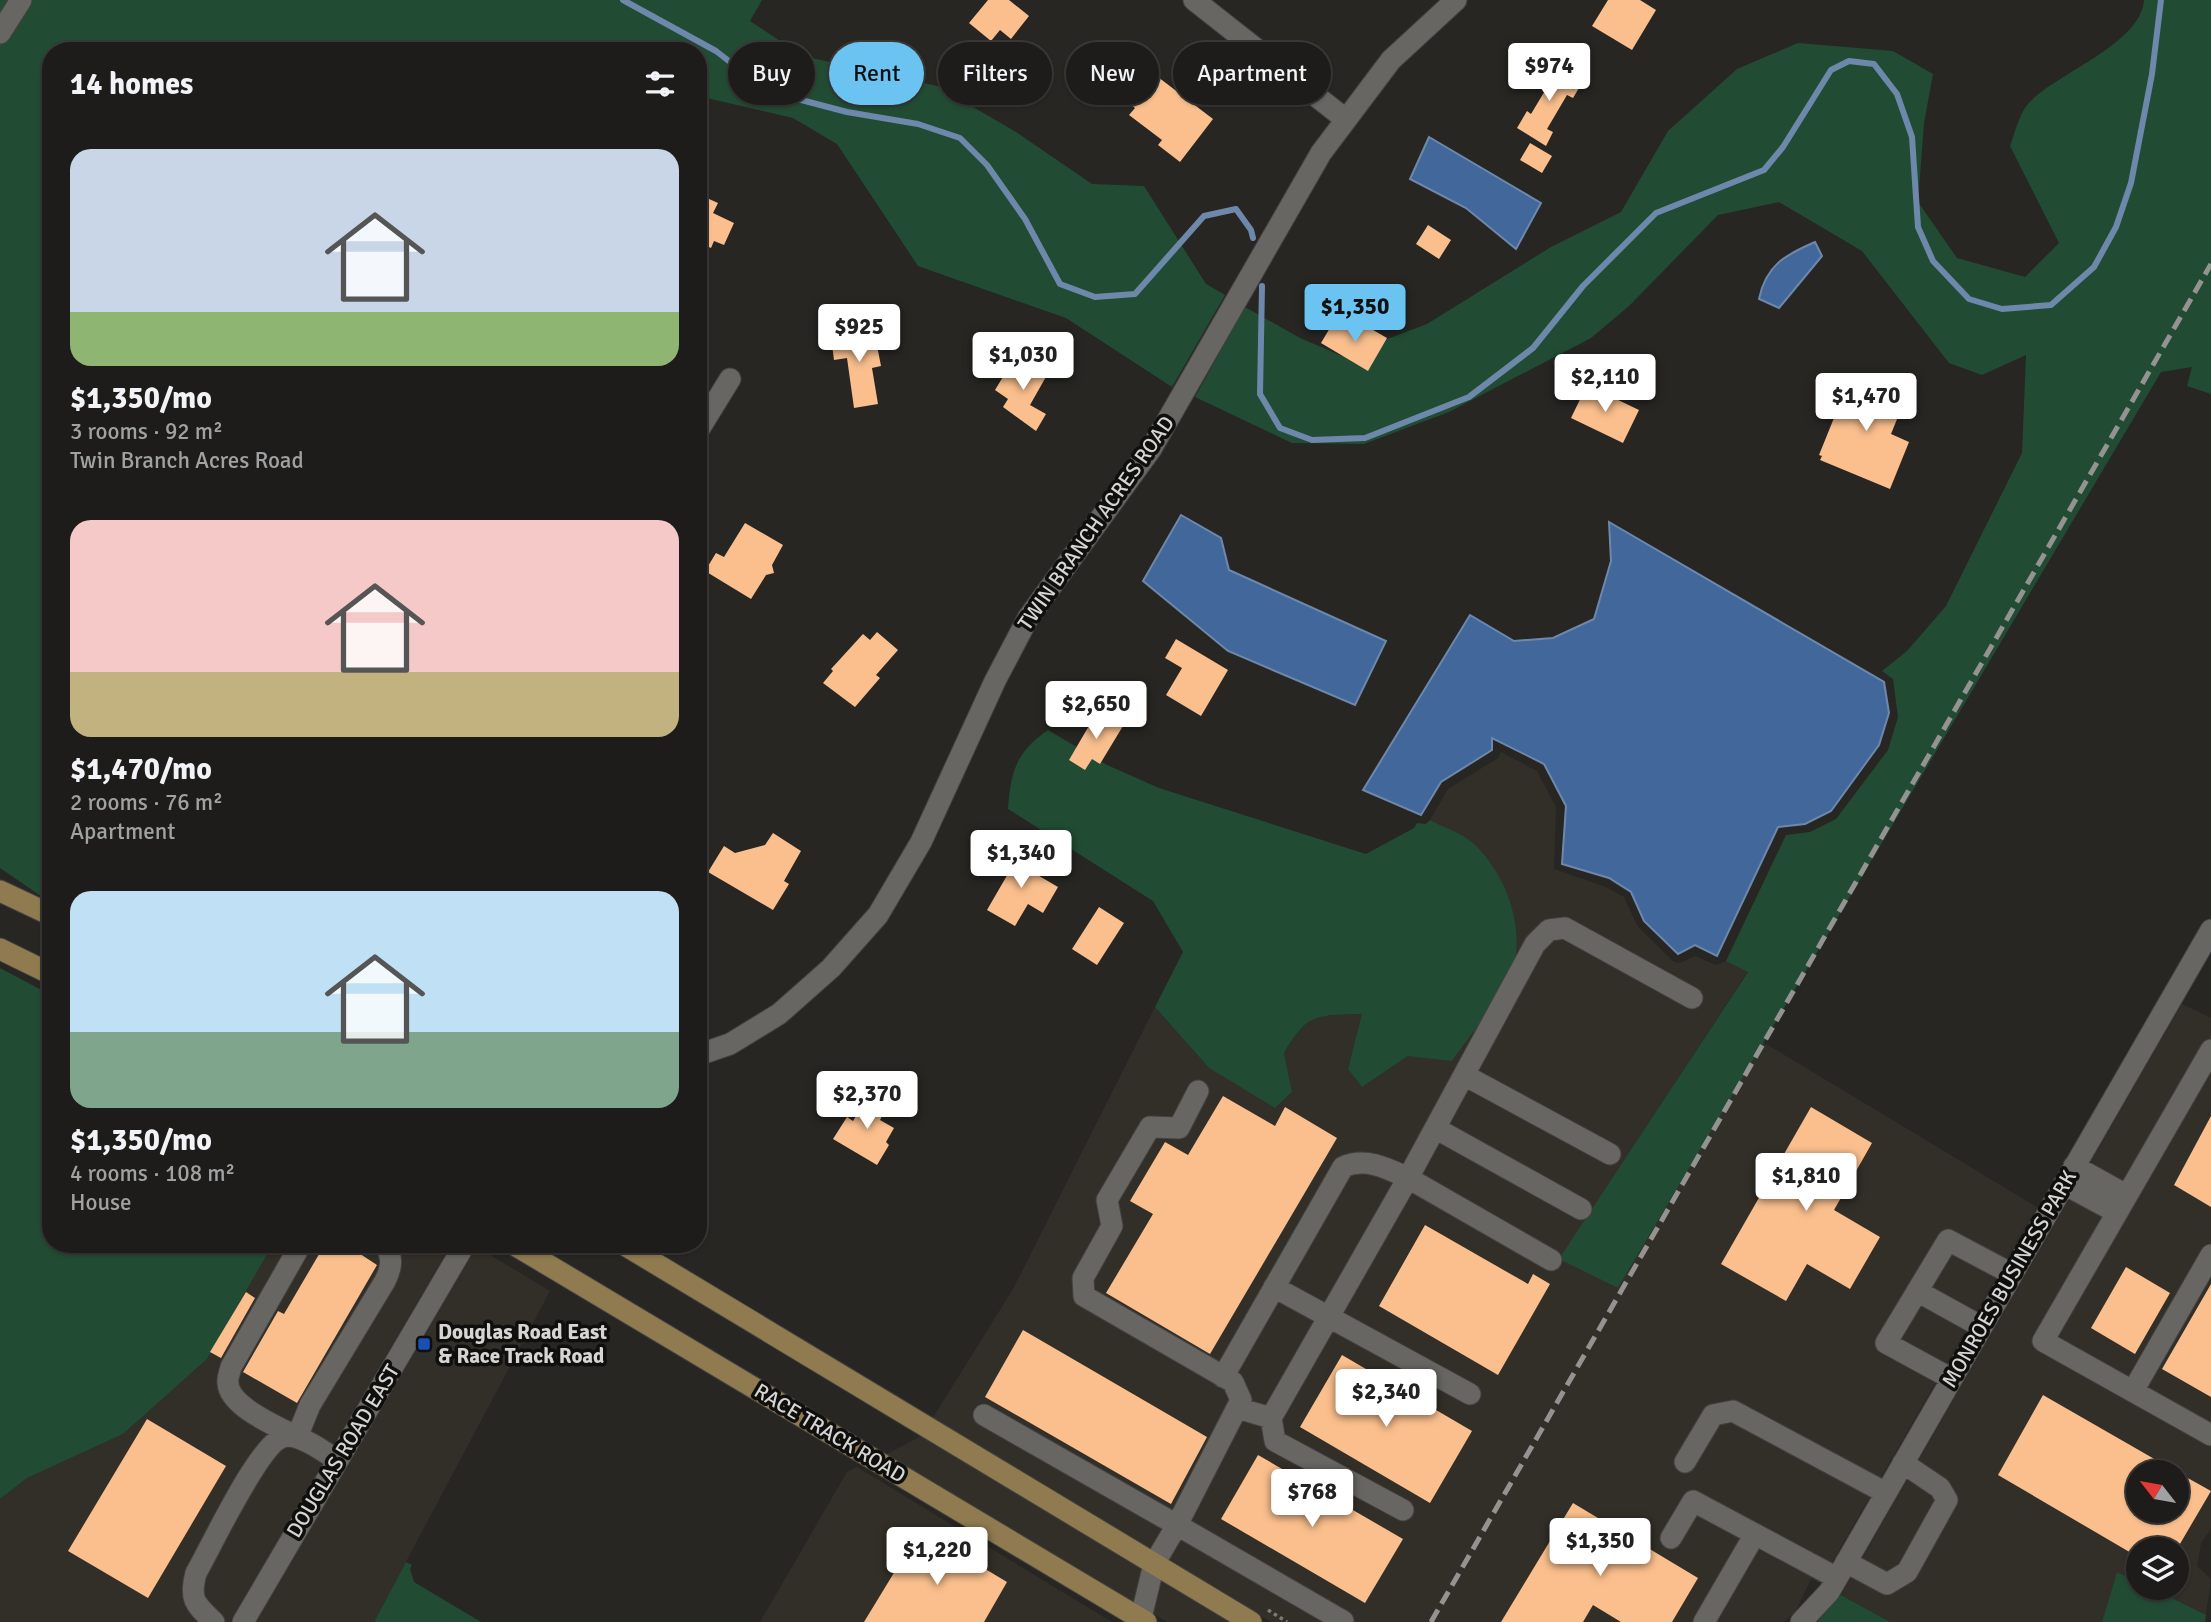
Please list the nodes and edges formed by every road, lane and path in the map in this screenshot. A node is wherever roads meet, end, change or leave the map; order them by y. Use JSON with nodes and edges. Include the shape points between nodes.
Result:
{"nodes":[{"id":1,"x":21,"y":0,"type":"edge"},
{"id":2,"x":1194,"y":0,"type":"edge"},
{"id":3,"x":1457,"y":0,"type":"edge"},
{"id":4,"x":0,"y":33,"type":"edge"},
{"id":5,"x":1344,"y":118,"type":"junction"},
{"id":6,"x":730,"y":379,"type":"dead end"},
{"id":7,"x":707,"y":416,"type":"edge"},
{"id":8,"x":0,"y":891,"type":"edge"},
{"id":9,"x":42,"y":911,"type":"edge"},
{"id":10,"x":2211,"y":930,"type":"edge"},
{"id":11,"x":0,"y":949,"type":"edge"},
{"id":12,"x":42,"y":970,"type":"edge"},
{"id":13,"x":1692,"y":998,"type":"dead end"},
{"id":14,"x":707,"y":1047,"type":"edge"},
{"id":15,"x":2211,"y":1050,"type":"edge"},
{"id":16,"x":1464,"y":1075,"type":"junction"},
{"id":17,"x":1198,"y":1091,"type":"dead end"},
{"id":18,"x":1435,"y":1128,"type":"junction"},
{"id":19,"x":1610,"y":1154,"type":"dead end"},
{"id":20,"x":2069,"y":1175,"type":"junction"},
{"id":21,"x":1408,"y":1178,"type":"junction"},
{"id":22,"x":2121,"y":1203,"type":"junction"},
{"id":23,"x":1581,"y":1209,"type":"dead end"},
{"id":24,"x":296,"y":1253,"type":"edge"},
{"id":25,"x":390,"y":1253,"type":"edge"},
{"id":26,"x":460,"y":1253,"type":"edge"},
{"id":27,"x":528,"y":1253,"type":"edge"},
{"id":28,"x":637,"y":1253,"type":"edge"},
{"id":29,"x":2211,"y":1255,"type":"edge"},
{"id":30,"x":1551,"y":1260,"type":"dead end"},
{"id":31,"x":2012,"y":1274,"type":"junction"},
{"id":32,"x":1274,"y":1287,"type":"junction"},
{"id":33,"x":1917,"y":1291,"type":"junction"},
{"id":34,"x":1329,"y":1317,"type":"junction"},
{"id":35,"x":1982,"y":1327,"type":"junction"},
{"id":36,"x":1223,"y":1377,"type":"junction"},
{"id":37,"x":1952,"y":1379,"type":"junction"},
{"id":38,"x":2133,"y":1391,"type":"junction"},
{"id":39,"x":1470,"y":1394,"type":"dead end"},
{"id":40,"x":1237,"y":1408,"type":"junction"},
{"id":41,"x":984,"y":1415,"type":"dead end"},
{"id":42,"x":1271,"y":1418,"type":"junction"},
{"id":43,"x":2211,"y":1435,"type":"edge"},
{"id":44,"x":297,"y":1437,"type":"junction"},
{"id":45,"x":337,"y":1460,"type":"junction"},
{"id":46,"x":1685,"y":1462,"type":"dead end"},
{"id":47,"x":1903,"y":1464,"type":"junction"},
{"id":48,"x":1886,"y":1493,"type":"junction"},
{"id":49,"x":1403,"y":1510,"type":"dead end"},
{"id":50,"x":1177,"y":1525,"type":"junction"},
{"id":51,"x":1755,"y":1534,"type":"junction"},
{"id":52,"x":1671,"y":1538,"type":"dead end"},
{"id":53,"x":1154,"y":1564,"type":"junction"},
{"id":54,"x":1842,"y":1570,"type":"junction"},
{"id":55,"x":1142,"y":1621,"type":"edge"},
{"id":56,"x":1343,"y":1621,"type":"edge"},
{"id":57,"x":214,"y":1622,"type":"edge"},
{"id":58,"x":243,"y":1622,"type":"edge"},
{"id":59,"x":1251,"y":1622,"type":"edge"},
{"id":60,"x":1704,"y":1622,"type":"edge"},
{"id":61,"x":1801,"y":1622,"type":"edge"}],
"edges":[{"from":1,"to":4,"type":"street"},
{"from":2,"to":5,"type":"street"},
{"from":3,"to":5,"type":"street","name":"TWIN BRANCH ACRES ROAD","via":[[1391,60]]},
{"from":5,"to":14,"type":"street","name":"TWIN BRANCH ACRES ROAD","via":[[1151,449],[1027,618],[921,842],[878,915],[831,968],[779,1014],[741,1038]]},
{"from":6,"to":7,"type":"street"},
{"from":8,"to":9,"type":"main road"},
{"from":10,"to":20,"type":"street","name":"MONROES BUSINESS PARK"},
{"from":11,"to":12,"type":"main road"},
{"from":13,"to":16,"type":"street","via":[[1565,928],[1549,930],[1535,944]]},
{"from":15,"to":22,"type":"street"},
{"from":16,"to":18,"type":"street"},
{"from":16,"to":19,"type":"street"},
{"from":17,"to":36,"type":"street","via":[[1179,1128],[1150,1127],[1107,1200],[1112,1226],[1083,1278],[1084,1296]]},
{"from":18,"to":21,"type":"street"},
{"from":18,"to":23,"type":"street"},
{"from":20,"to":22,"type":"street"},
{"from":20,"to":31,"type":"street","name":"MONROES BUSINESS PARK"},
{"from":21,"to":30,"type":"street"},
{"from":21,"to":32,"type":"street","via":[[1357,1161],[1343,1167]]},
{"from":21,"to":34,"type":"street"},
{"from":22,"to":38,"type":"street","via":[[2043,1341]]},
{"from":24,"to":44,"type":"street","via":[[231,1367],[228,1385],[245,1408]]},
{"from":25,"to":44,"type":"street","via":[[385,1281],[310,1405]]},
{"from":26,"to":45,"type":"street","name":"DOUGLAS ROAD EAST"},
{"from":27,"to":55,"type":"main road","name":"RACE TRACK ROAD"},
{"from":28,"to":53,"type":"main road"},
{"from":29,"to":38,"type":"street"},
{"from":31,"to":33,"type":"street","via":[[1948,1240]]},
{"from":31,"to":35,"type":"street","name":"MONROES BUSINESS PARK"},
{"from":32,"to":34,"type":"street"},
{"from":32,"to":36,"type":"street"},
{"from":33,"to":35,"type":"street"},
{"from":33,"to":37,"type":"street","via":[[1886,1343]]},
{"from":34,"to":39,"type":"street"},
{"from":34,"to":42,"type":"street"},
{"from":35,"to":37,"type":"street","name":"MONROES BUSINESS PARK"},
{"from":36,"to":40,"type":"street","via":[[1233,1382],[1241,1400]]},
{"from":37,"to":47,"type":"street","name":"MONROES BUSINESS PARK"},
{"from":38,"to":43,"type":"street"},
{"from":40,"to":42,"type":"street"},
{"from":40,"to":50,"type":"street"},
{"from":41,"to":50,"type":"street"},
{"from":42,"to":49,"type":"street","via":[[1275,1441]]},
{"from":44,"to":45,"type":"street"},
{"from":44,"to":57,"type":"street","via":[[285,1436],[272,1443],[258,1460],[196,1573],[191,1592],[196,1605]]},
{"from":45,"to":58,"type":"street","name":"DOUGLAS ROAD EAST"},
{"from":46,"to":48,"type":"street","via":[[1713,1415],[1734,1411]]},
{"from":47,"to":48,"type":"street","name":"MONROES BUSINESS PARK"},
{"from":47,"to":54,"type":"street","via":[[1940,1488],[1947,1500],[1907,1572],[1886,1584]]},
{"from":48,"to":54,"type":"street","name":"MONROES BUSINESS PARK"},
{"from":50,"to":53,"type":"street"},
{"from":50,"to":56,"type":"street"},
{"from":51,"to":52,"type":"street","via":[[1693,1500]]},
{"from":51,"to":54,"type":"street"},
{"from":51,"to":60,"type":"street"},
{"from":53,"to":55,"type":"street"},
{"from":53,"to":59,"type":"main road"},
{"from":54,"to":61,"type":"street","name":"MONROES BUSINESS PARK","via":[[1819,1605]]}]}
